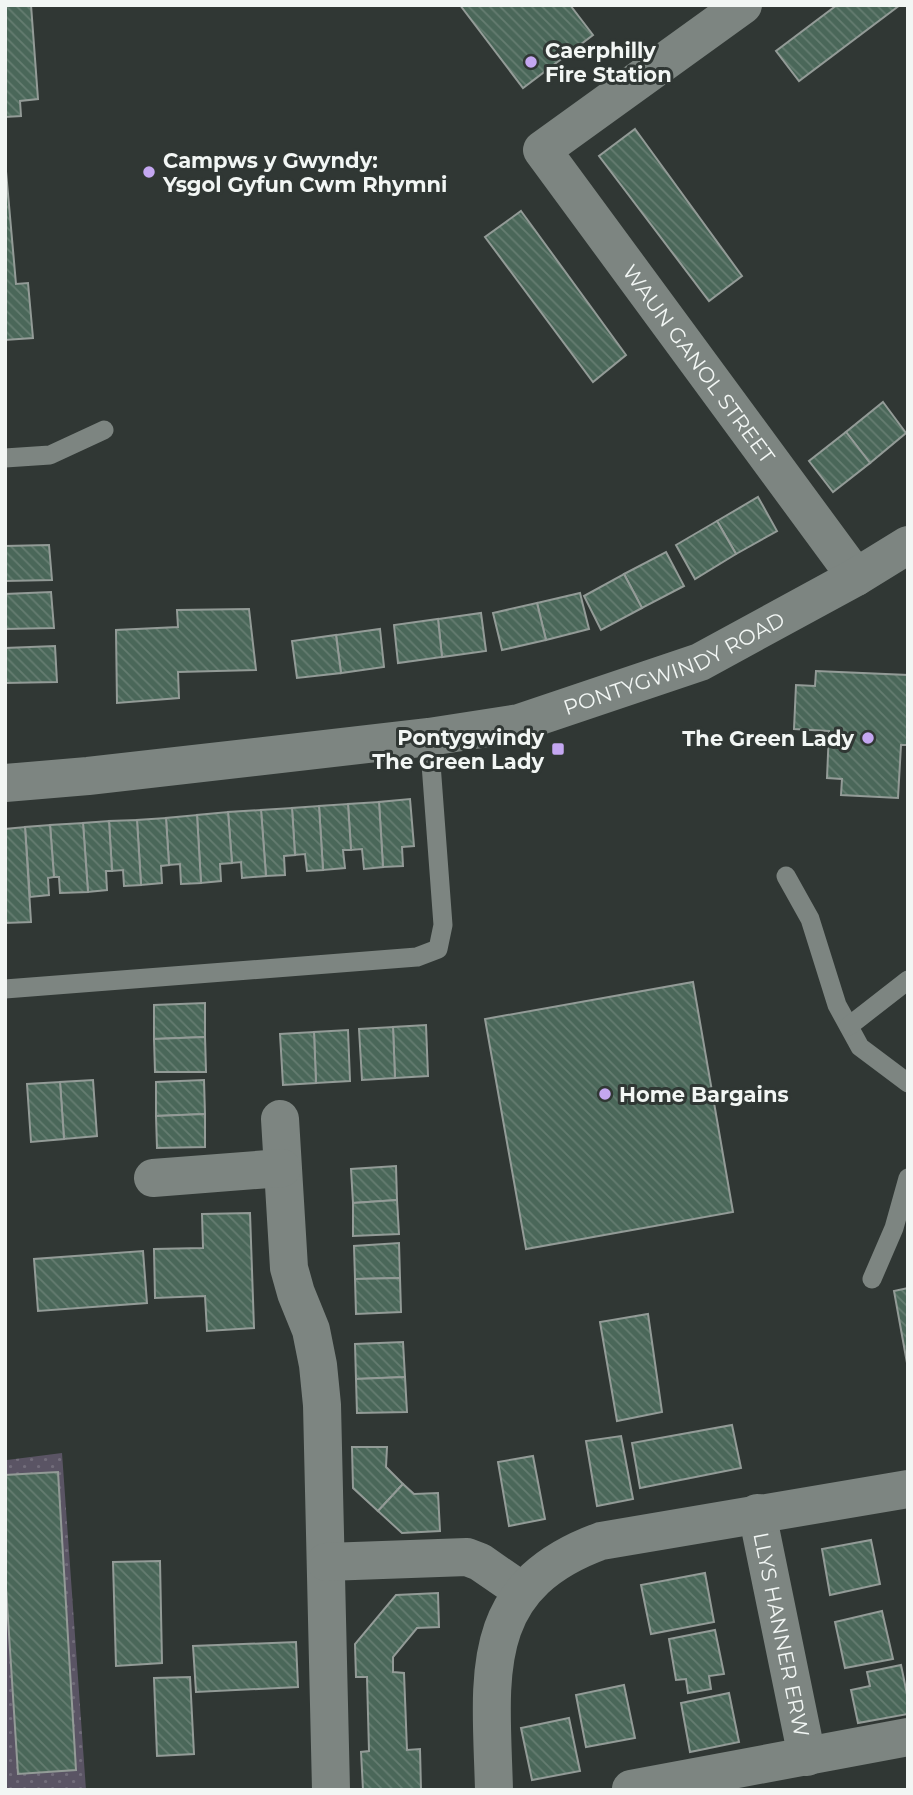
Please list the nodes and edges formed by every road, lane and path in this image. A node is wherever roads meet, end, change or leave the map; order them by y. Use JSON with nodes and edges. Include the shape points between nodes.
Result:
{"nodes":[{"id":1,"x":743,"y":5,"type":"edge"},
{"id":2,"x":104,"y":430,"type":"dead end"},
{"id":3,"x":5,"y":458,"type":"edge"},
{"id":4,"x":908,"y":545,"type":"edge"},
{"id":5,"x":856,"y":577,"type":"junction"},
{"id":6,"x":429,"y":737,"type":"junction"},
{"id":7,"x":5,"y":783,"type":"edge"},
{"id":8,"x":786,"y":876,"type":"dead end"},
{"id":9,"x":908,"y":980,"type":"edge"},
{"id":10,"x":5,"y":989,"type":"edge"},
{"id":11,"x":849,"y":1026,"type":"junction"},
{"id":12,"x":908,"y":1083,"type":"edge"},
{"id":13,"x":280,"y":1118,"type":"dead end"},
{"id":14,"x":282,"y":1168,"type":"junction"},
{"id":15,"x":153,"y":1178,"type":"dead end"},
{"id":16,"x":908,"y":1178,"type":"edge"},
{"id":17,"x":872,"y":1279,"type":"dead end"},
{"id":18,"x":908,"y":1489,"type":"edge"},
{"id":19,"x":757,"y":1513,"type":"junction"},
{"id":20,"x":326,"y":1562,"type":"junction"},
{"id":21,"x":522,"y":1591,"type":"junction"},
{"id":22,"x":908,"y":1737,"type":"edge"},
{"id":23,"x":807,"y":1757,"type":"junction"},
{"id":24,"x":672,"y":1786,"type":"edge"},
{"id":25,"x":631,"y":1789,"type":"edge"},
{"id":26,"x":331,"y":1790,"type":"edge"},
{"id":27,"x":494,"y":1790,"type":"edge"}],
"edges":[{"from":1,"to":5,"type":"street","name":"WAUN GANOL STREET","via":[[542,150]]},
{"from":2,"to":3,"type":"lane","via":[[50,455]]},
{"from":4,"to":5,"type":"street","name":"PONTYGWINDY ROAD"},
{"from":5,"to":6,"type":"street","name":"PONTYGWINDY ROAD","via":[[701,662],[519,723]]},
{"from":6,"to":7,"type":"street","name":"PONTYGWINDY ROAD"},
{"from":6,"to":10,"type":"lane","via":[[443,925],[438,949],[417,957]]},
{"from":8,"to":11,"type":"lane","via":[[810,919],[836,1005]]},
{"from":9,"to":11,"type":"lane"},
{"from":11,"to":12,"type":"lane","via":[[860,1047]]},
{"from":13,"to":14,"type":"street"},
{"from":14,"to":15,"type":"street"},
{"from":14,"to":20,"type":"street","via":[[289,1268],[318,1365]]},
{"from":16,"to":17,"type":"lane","via":[[894,1228]]},
{"from":18,"to":19,"type":"street"},
{"from":19,"to":21,"type":"street","via":[[601,1541],[561,1558]]},
{"from":19,"to":23,"type":"street","name":"LLYS HANNER ERW"},
{"from":20,"to":21,"type":"street","via":[[467,1557]]},
{"from":20,"to":26,"type":"street"},
{"from":21,"to":27,"type":"street","via":[[502,1627],[492,1674]]},
{"from":22,"to":23,"type":"street","name":"LLYS HANNER ERW"},
{"from":23,"to":24,"type":"street","name":"LLYS HANNER ERW"},
{"from":24,"to":25,"type":"street","name":"LLYS HANNER ERW"}]}
